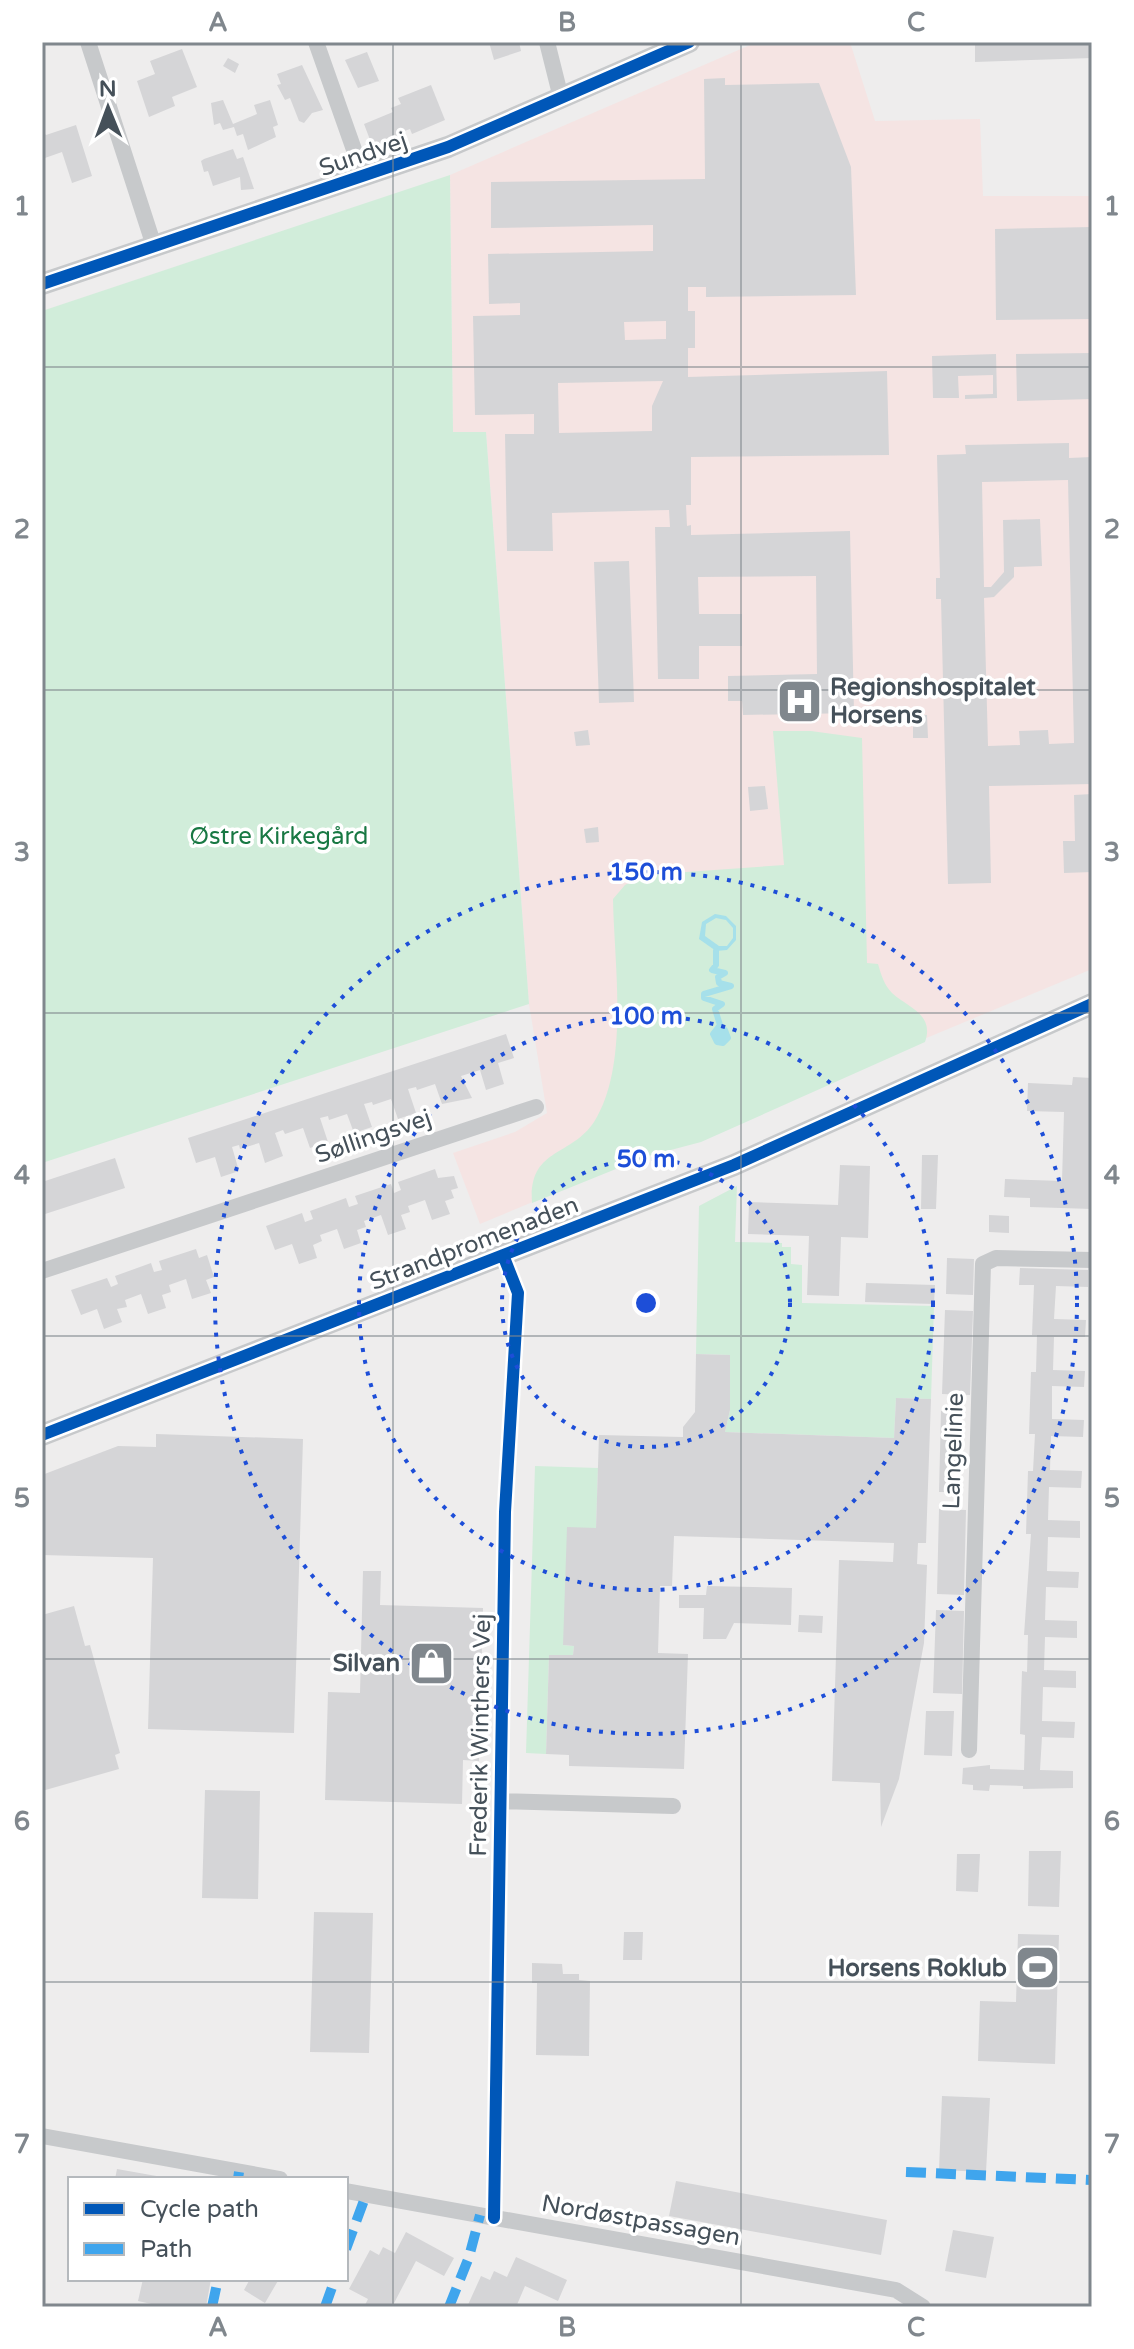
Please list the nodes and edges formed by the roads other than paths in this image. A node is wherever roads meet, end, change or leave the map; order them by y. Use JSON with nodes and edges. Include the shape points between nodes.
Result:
{"nodes":[{"id":1,"x":88,"y":42,"type":"edge"},
{"id":2,"x":316,"y":42,"type":"edge"},
{"id":3,"x":547,"y":42,"type":"edge"},
{"id":4,"x":689,"y":42,"type":"edge"},
{"id":5,"x":561,"y":98,"type":"junction"},
{"id":6,"x":364,"y":178,"type":"junction"},
{"id":7,"x":154,"y":246,"type":"junction"},
{"id":8,"x":42,"y":284,"type":"edge"},
{"id":9,"x":1092,"y":1004,"type":"edge"},
{"id":10,"x":536,"y":1107,"type":"dead end"},
{"id":11,"x":503,"y":1255,"type":"junction"},
{"id":12,"x":1092,"y":1260,"type":"edge"},
{"id":13,"x":42,"y":1271,"type":"edge"},
{"id":14,"x":42,"y":1435,"type":"edge"},
{"id":15,"x":969,"y":1750,"type":"dead end"},
{"id":16,"x":502,"y":1801,"type":"junction"},
{"id":17,"x":673,"y":1806,"type":"dead end"},
{"id":18,"x":42,"y":2136,"type":"edge"},
{"id":19,"x":269,"y":2177,"type":"edge"},
{"id":20,"x":348,"y":2191,"type":"edge"},
{"id":21,"x":494,"y":2218,"type":"junction"},
{"id":22,"x":923,"y":2307,"type":"edge"}],
"edges":[{"from":1,"to":7,"type":"street"},
{"from":2,"to":6,"type":"street"},
{"from":3,"to":5,"type":"street"},
{"from":4,"to":5,"type":"street","name":"Sundvej"},
{"from":5,"to":6,"type":"street","name":"Sundvej"},
{"from":6,"to":7,"type":"street","name":"Sundvej"},
{"from":7,"to":8,"type":"street","name":"Sundvej"},
{"from":9,"to":11,"type":"street","name":"Strandpromenaden","via":[[734,1165]]},
{"from":10,"to":13,"type":"street","name":"Søllingsvej"},
{"from":11,"to":14,"type":"street","name":"Strandpromenaden"},
{"from":11,"to":16,"type":"street","name":"Frederik Winthers Vej","via":[[518,1293],[505,1512]]},
{"from":12,"to":15,"type":"street","name":"Langelinie","via":[[996,1258],[983,1264]]},
{"from":16,"to":17,"type":"street","name":"Frederik Winthers Vej"},
{"from":16,"to":21,"type":"street","name":"Frederik Winthers Vej"},
{"from":18,"to":19,"type":"street"},
{"from":20,"to":21,"type":"street","name":"Nordøstpassagen"},
{"from":21,"to":22,"type":"street","name":"Nordøstpassagen","via":[[896,2290]]}]}
